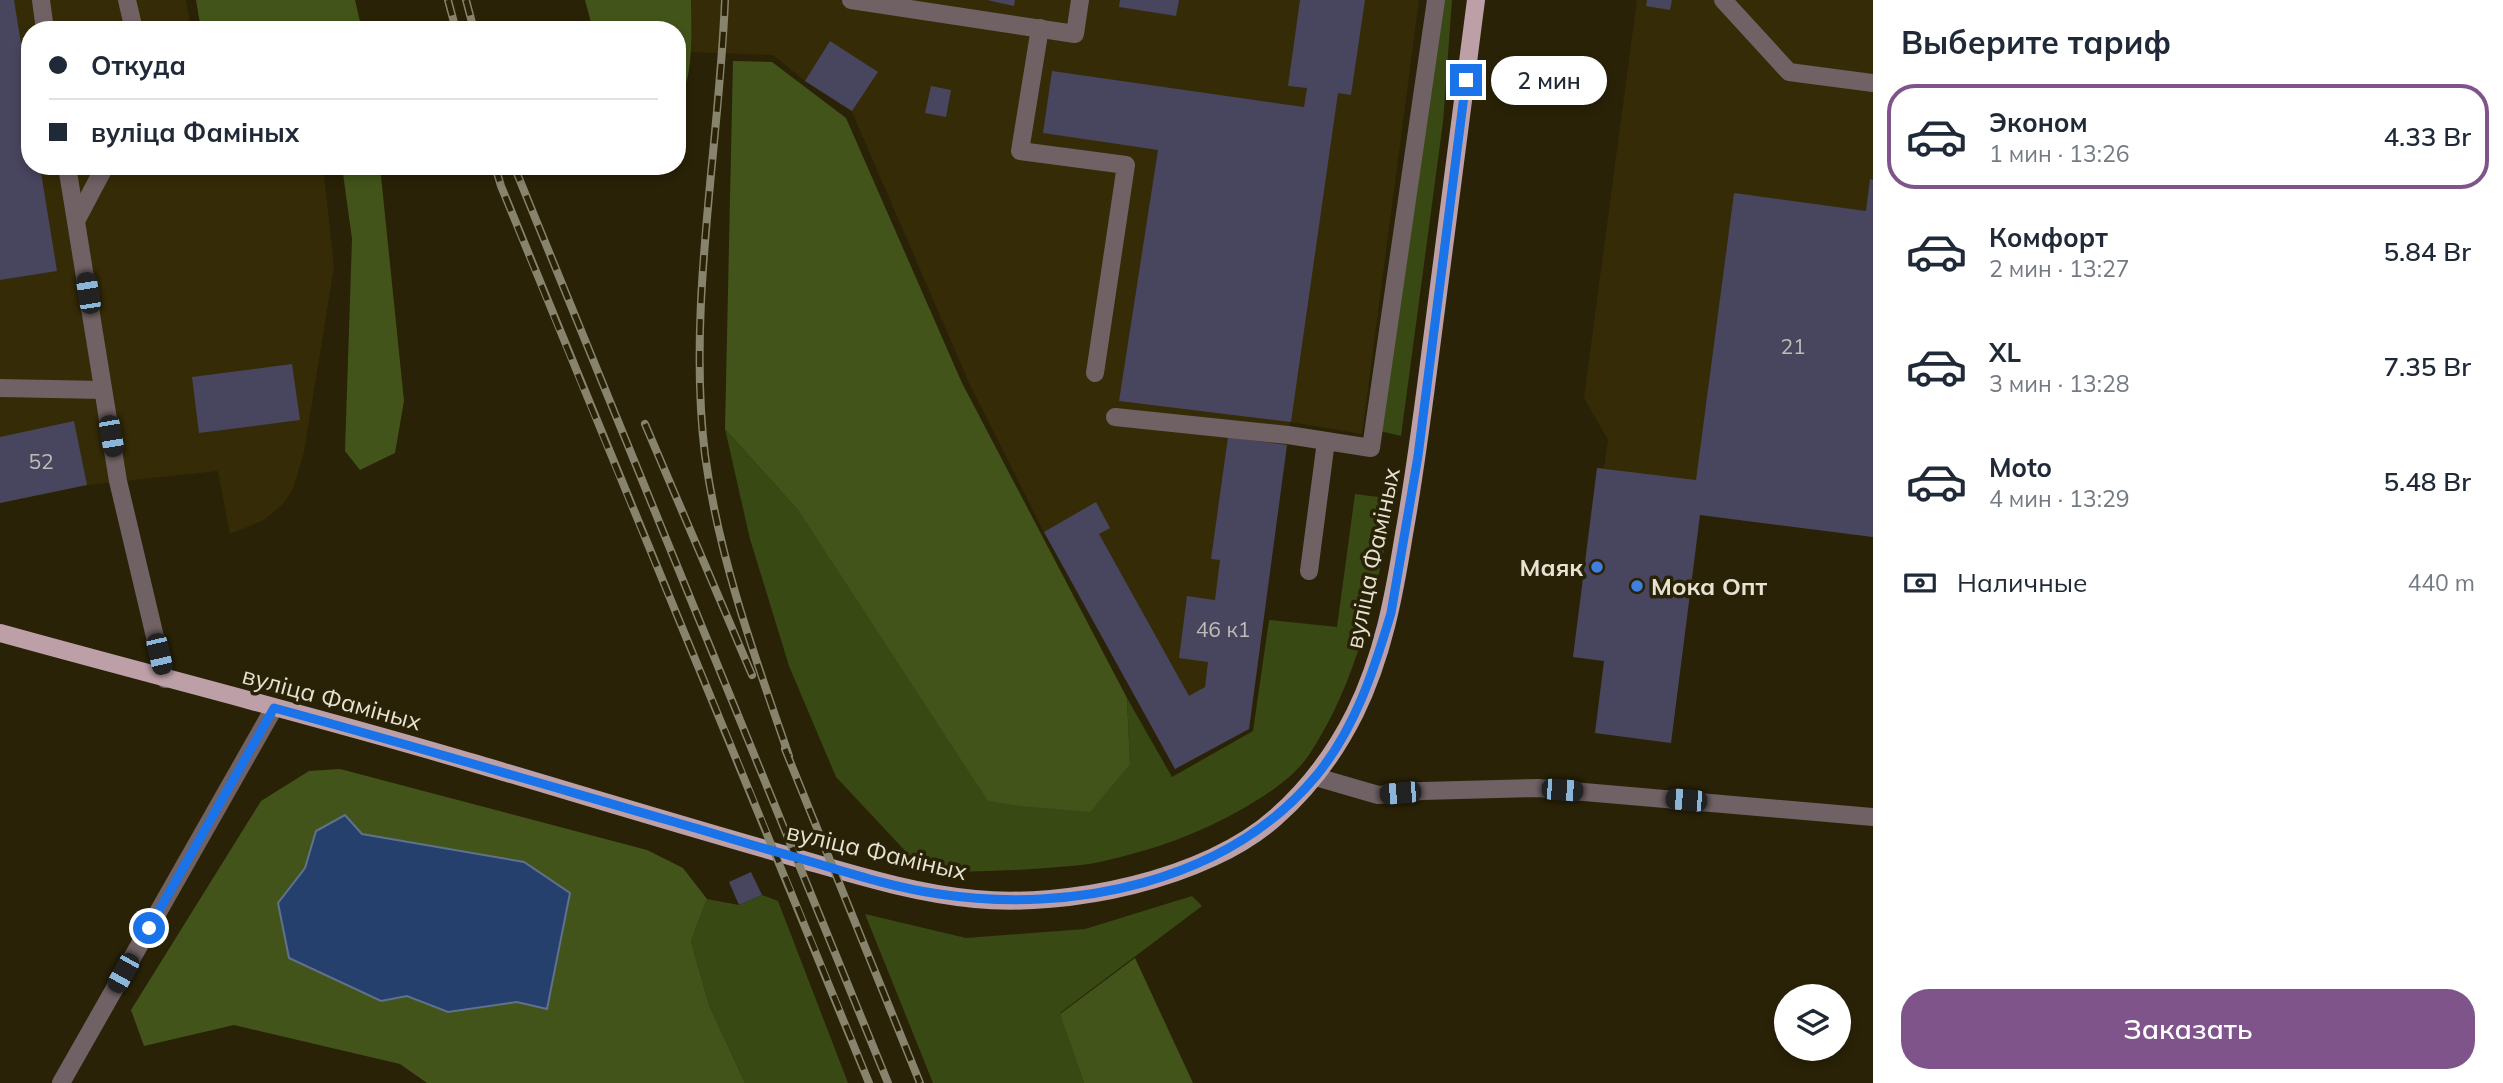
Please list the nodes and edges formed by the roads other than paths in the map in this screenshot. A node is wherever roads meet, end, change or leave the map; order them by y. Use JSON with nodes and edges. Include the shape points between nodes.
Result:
{"nodes":[{"id":1,"x":41,"y":0,"type":"edge"},
{"id":2,"x":127,"y":0,"type":"edge"},
{"id":3,"x":851,"y":0,"type":"edge"},
{"id":4,"x":1080,"y":0,"type":"edge"},
{"id":5,"x":1436,"y":0,"type":"edge"},
{"id":6,"x":1476,"y":0,"type":"edge"},
{"id":7,"x":1723,"y":0,"type":"edge"},
{"id":8,"x":44,"y":21,"type":"edge"},
{"id":9,"x":132,"y":21,"type":"edge"},
{"id":10,"x":1040,"y":28,"type":"junction"},
{"id":11,"x":1873,"y":83,"type":"edge"},
{"id":12,"x":68,"y":175,"type":"edge"},
{"id":13,"x":100,"y":175,"type":"edge"},
{"id":14,"x":76,"y":221,"type":"junction"},
{"id":15,"x":1095,"y":373,"type":"dead end"},
{"id":16,"x":0,"y":387,"type":"edge"},
{"id":17,"x":103,"y":390,"type":"junction"},
{"id":18,"x":1115,"y":417,"type":"dead end"},
{"id":19,"x":1326,"y":441,"type":"junction"},
{"id":20,"x":1309,"y":570,"type":"dead end"},
{"id":21,"x":0,"y":633,"type":"edge"},
{"id":22,"x":165,"y":679,"type":"junction"},
{"id":23,"x":274,"y":708,"type":"junction"},
{"id":24,"x":1316,"y":776,"type":"junction"},
{"id":25,"x":1873,"y":817,"type":"edge"},
{"id":26,"x":61,"y":1083,"type":"edge"}],
"edges":[{"from":1,"to":8,"type":"street"},
{"from":2,"to":9,"type":"street"},
{"from":3,"to":10,"type":"street"},
{"from":4,"to":10,"type":"street","via":[[1075,33]]},
{"from":5,"to":19,"type":"street","via":[[1371,448]]},
{"from":6,"to":24,"type":"main road","name":"вуліца Фаміных","via":[[1418,456],[1391,613],[1354,715]]},
{"from":7,"to":11,"type":"street","via":[[1788,72]]},
{"from":10,"to":15,"type":"street","via":[[1020,151],[1126,165]]},
{"from":12,"to":14,"type":"street"},
{"from":13,"to":14,"type":"street"},
{"from":14,"to":17,"type":"street"},
{"from":16,"to":17,"type":"street"},
{"from":17,"to":22,"type":"street","via":[[118,481]]},
{"from":18,"to":19,"type":"street"},
{"from":19,"to":20,"type":"street"},
{"from":21,"to":22,"type":"main road","name":"вуліца Фаміных"},
{"from":22,"to":23,"type":"main road","name":"вуліца Фаміных"},
{"from":23,"to":24,"type":"main road","name":"вуліца Фаміных","via":[[833,870],[979,899],[1072,897],[1175,871],[1234,846],[1273,820]]},
{"from":23,"to":26,"type":"street"},
{"from":24,"to":25,"type":"street","via":[[1378,794],[1538,788]]}]}
